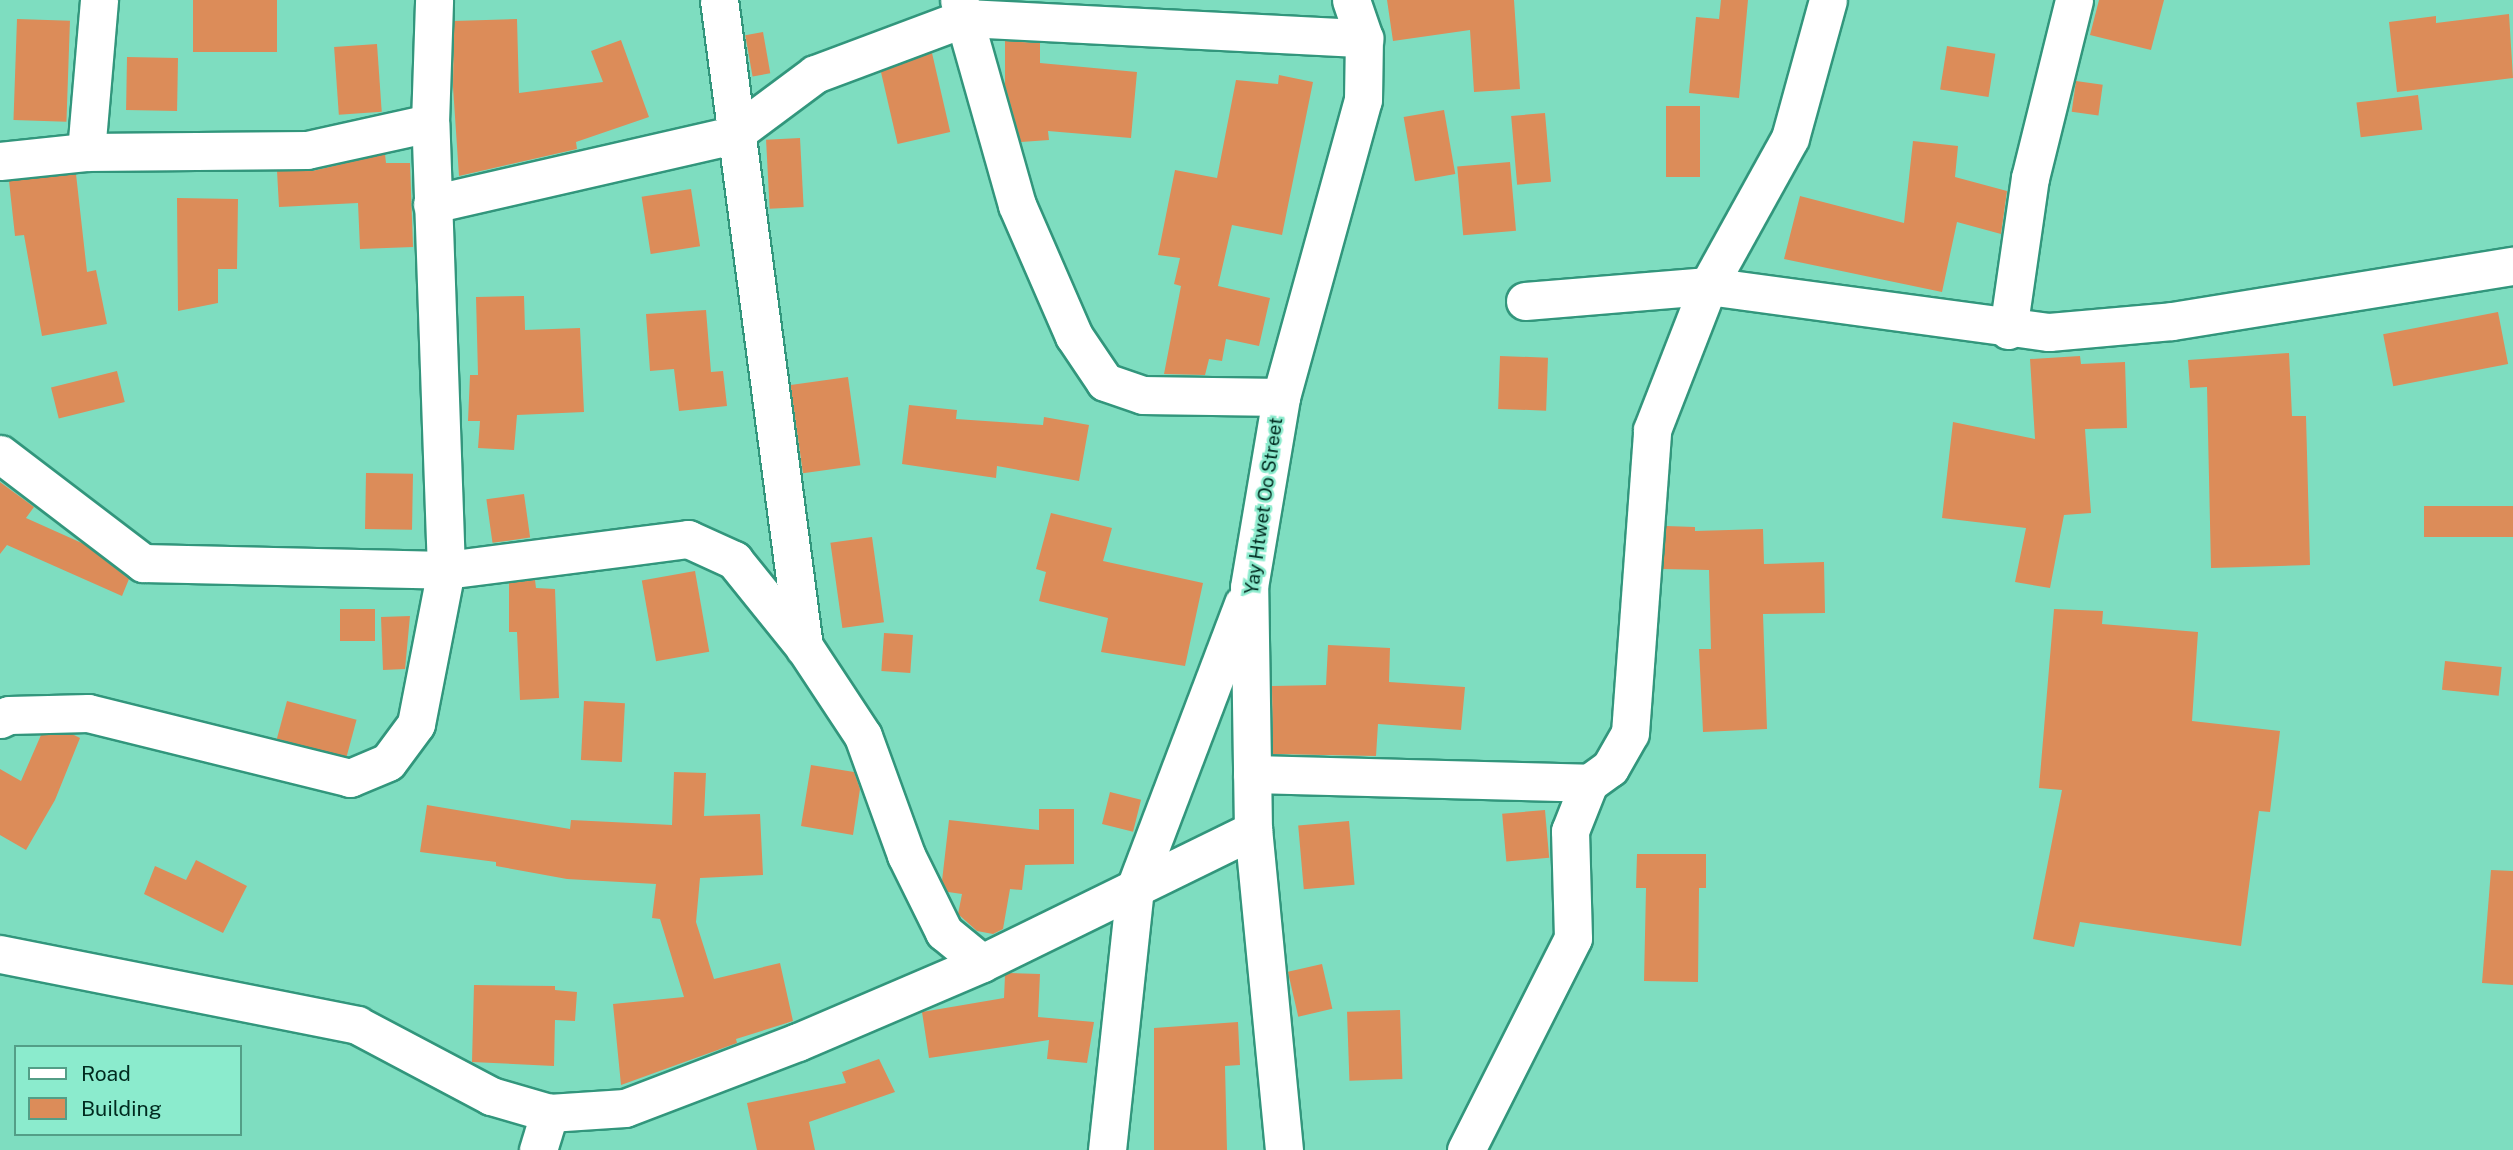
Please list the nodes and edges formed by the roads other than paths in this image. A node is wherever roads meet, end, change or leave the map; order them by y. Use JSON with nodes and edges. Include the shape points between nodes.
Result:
{"nodes":[{"id":1,"x":99,"y":0,"type":"edge"},
{"id":2,"x":434,"y":0,"type":"edge"},
{"id":3,"x":719,"y":0,"type":"edge"},
{"id":4,"x":1351,"y":0,"type":"edge"},
{"id":5,"x":1828,"y":0,"type":"edge"},
{"id":6,"x":2074,"y":0,"type":"edge"},
{"id":7,"x":962,"y":9,"type":"edge"},
{"id":8,"x":1364,"y":38,"type":"junction"},
{"id":9,"x":430,"y":123,"type":"junction"},
{"id":10,"x":733,"y":135,"type":"junction"},
{"id":11,"x":86,"y":152,"type":"junction"},
{"id":12,"x":0,"y":161,"type":"edge"},
{"id":13,"x":432,"y":204,"type":"junction"},
{"id":14,"x":2513,"y":265,"type":"edge"},
{"id":15,"x":1708,"y":286,"type":"junction"},
{"id":16,"x":1525,"y":301,"type":"dead end"},
{"id":17,"x":2008,"y":330,"type":"junction"},
{"id":18,"x":1281,"y":397,"type":"junction"},
{"id":19,"x":0,"y":454,"type":"edge"},
{"id":20,"x":446,"y":570,"type":"junction"},
{"id":21,"x":1250,"y":587,"type":"junction"},
{"id":22,"x":804,"y":648,"type":"junction"},
{"id":23,"x":0,"y":719,"type":"edge"},
{"id":24,"x":1252,"y":774,"type":"junction"},
{"id":25,"x":1589,"y":783,"type":"junction"},
{"id":26,"x":1253,"y":830,"type":"junction"},
{"id":27,"x":1135,"y":888,"type":"junction"},
{"id":28,"x":0,"y":954,"type":"edge"},
{"id":29,"x":982,"y":963,"type":"junction"},
{"id":30,"x":550,"y":1113,"type":"junction"},
{"id":31,"x":538,"y":1150,"type":"edge"},
{"id":32,"x":1107,"y":1150,"type":"edge"},
{"id":33,"x":1284,"y":1150,"type":"edge"},
{"id":34,"x":1466,"y":1150,"type":"edge"}],
"edges":[{"from":1,"to":11,"type":"street"},
{"from":2,"to":9,"type":"street"},
{"from":3,"to":10,"type":"street"},
{"from":4,"to":8,"type":"street","name":"Yay Htwet Oo Street"},
{"from":5,"to":15,"type":"street","via":[[1790,138]]},
{"from":6,"to":17,"type":"street","via":[[2030,178]]},
{"from":7,"to":8,"type":"street"},
{"from":7,"to":10,"type":"street","via":[[816,75]]},
{"from":7,"to":18,"type":"street","via":[[1017,205],[1074,336],[1105,382],[1143,395]]},
{"from":8,"to":18,"type":"street","name":"Yay Htwet Oo Street","via":[[1363,100]]},
{"from":9,"to":11,"type":"street","via":[[307,150]]},
{"from":9,"to":13,"type":"street"},
{"from":10,"to":13,"type":"street"},
{"from":10,"to":22,"type":"street"},
{"from":11,"to":12,"type":"street"},
{"from":13,"to":20,"type":"street"},
{"from":14,"to":17,"type":"street","via":[[2172,321],[2049,332]]},
{"from":15,"to":16,"type":"street"},
{"from":15,"to":17,"type":"street"},
{"from":15,"to":25,"type":"street","via":[[1652,430],[1630,733],[1611,768]]},
{"from":18,"to":21,"type":"street","name":"Yay Htwet Oo Street"},
{"from":19,"to":20,"type":"street","via":[[144,563]]},
{"from":20,"to":22,"type":"street","via":[[688,539],[734,559]]},
{"from":20,"to":23,"type":"street","via":[[416,724],[388,762],[350,778],[88,713]]},
{"from":21,"to":24,"type":"street","name":"Yay Htwet Oo Street"},
{"from":21,"to":27,"type":"street"},
{"from":22,"to":29,"type":"street","via":[[863,736],[906,855],[944,932]]},
{"from":24,"to":25,"type":"street"},
{"from":24,"to":26,"type":"street","name":"Yay Htwet Oo Street"},
{"from":25,"to":34,"type":"street","via":[[1570,831],[1573,938]]},
{"from":26,"to":27,"type":"street"},
{"from":26,"to":33,"type":"street","name":"Yay Htwet Oo Street"},
{"from":27,"to":29,"type":"street"},
{"from":27,"to":32,"type":"street"},
{"from":28,"to":30,"type":"street","via":[[357,1024],[491,1096]]},
{"from":29,"to":30,"type":"street","via":[[798,1042],[625,1108]]},
{"from":30,"to":31,"type":"street"}]}
